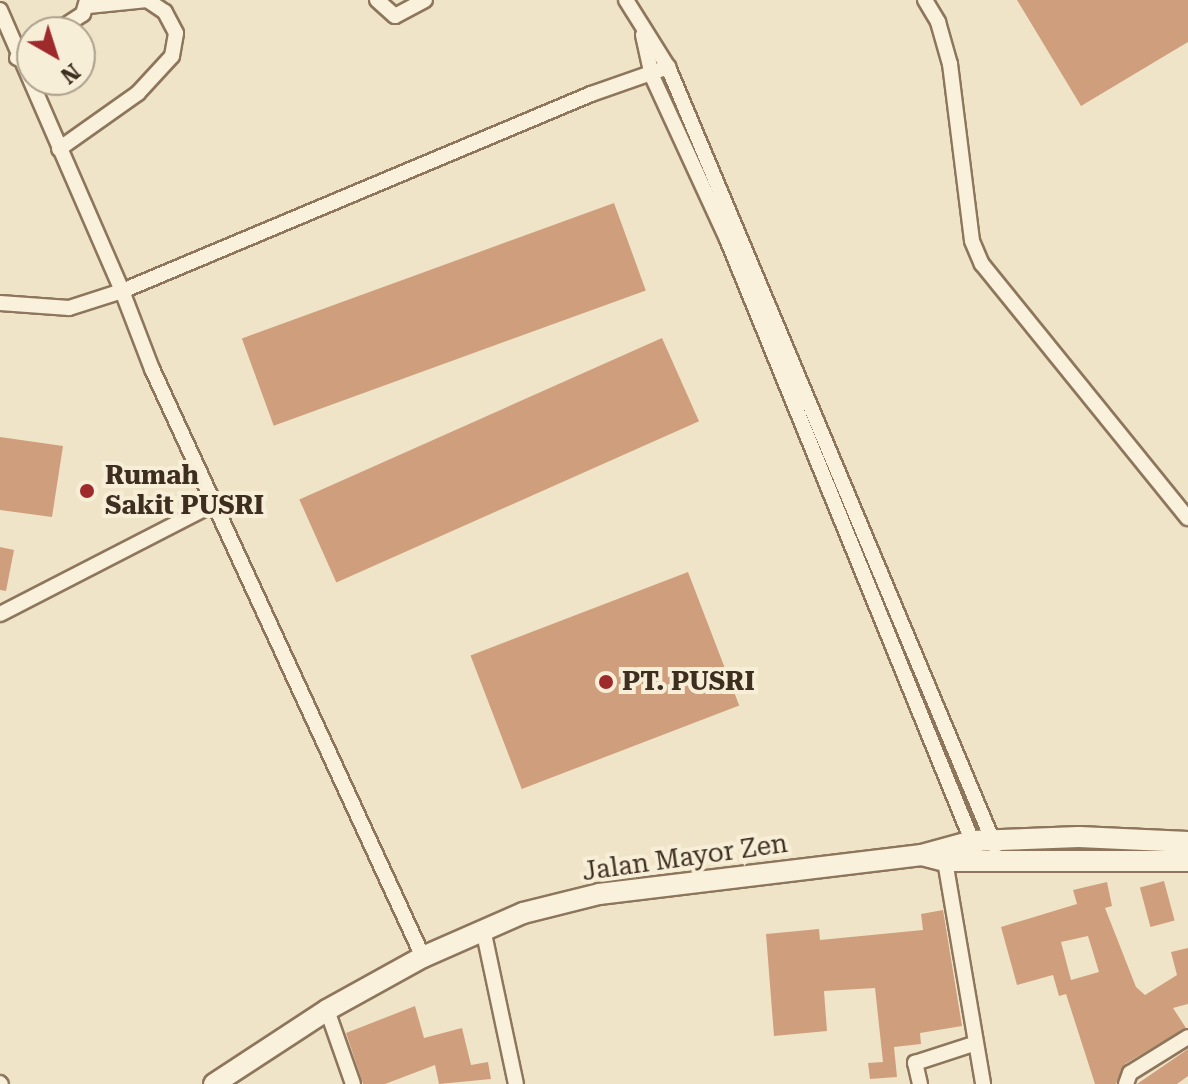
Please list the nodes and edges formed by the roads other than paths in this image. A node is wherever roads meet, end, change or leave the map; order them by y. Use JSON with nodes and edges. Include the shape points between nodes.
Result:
{"nodes":[{"id":1,"x":377,"y":0,"type":"edge"},
{"id":2,"x":425,"y":0,"type":"edge"},
{"id":3,"x":626,"y":0,"type":"edge"},
{"id":4,"x":925,"y":0,"type":"edge"},
{"id":5,"x":87,"y":3,"type":"edge"},
{"id":6,"x":0,"y":10,"type":"edge"},
{"id":7,"x":641,"y":27,"type":"junction"},
{"id":8,"x":16,"y":55,"type":"edge"},
{"id":9,"x":668,"y":67,"type":"junction"},
{"id":10,"x":652,"y":76,"type":"junction"},
{"id":11,"x":35,"y":96,"type":"edge"},
{"id":12,"x":59,"y":149,"type":"junction"},
{"id":13,"x":122,"y":291,"type":"junction"},
{"id":14,"x":0,"y":303,"type":"edge"},
{"id":15,"x":214,"y":504,"type":"junction"},
{"id":16,"x":1188,"y":518,"type":"edge"},
{"id":17,"x":0,"y":614,"type":"edge"},
{"id":18,"x":993,"y":839,"type":"junction"},
{"id":19,"x":972,"y":841,"type":"junction"},
{"id":20,"x":1188,"y":842,"type":"edge"},
{"id":21,"x":944,"y":854,"type":"junction"},
{"id":22,"x":990,"y":860,"type":"junction"},
{"id":23,"x":1188,"y":861,"type":"edge"},
{"id":24,"x":483,"y":929,"type":"junction"},
{"id":25,"x":423,"y":957,"type":"junction"},
{"id":26,"x":327,"y":1010,"type":"junction"},
{"id":27,"x":1188,"y":1037,"type":"edge"},
{"id":28,"x":973,"y":1044,"type":"junction"},
{"id":29,"x":214,"y":1084,"type":"edge"},
{"id":30,"x":353,"y":1084,"type":"edge"},
{"id":31,"x":516,"y":1084,"type":"edge"},
{"id":32,"x":920,"y":1084,"type":"edge"},
{"id":33,"x":983,"y":1084,"type":"edge"},
{"id":34,"x":1126,"y":1084,"type":"edge"}],
"edges":[{"from":1,"to":2,"type":"street","via":[[395,16]]},
{"from":3,"to":7,"type":"street"},
{"from":4,"to":16,"type":"street","via":[[938,22],[950,64],[972,241],[982,264]]},
{"from":5,"to":12,"type":"street","via":[[147,0],[165,12],[176,33],[172,56],[138,93]]},
{"from":6,"to":8,"type":"street"},
{"from":7,"to":9,"type":"street"},
{"from":7,"to":10,"type":"street"},
{"from":9,"to":10,"type":"street"},
{"from":9,"to":18,"type":"street"},
{"from":10,"to":13,"type":"street","via":[[591,94]]},
{"from":10,"to":19,"type":"street","via":[[727,239]]},
{"from":11,"to":12,"type":"street"},
{"from":12,"to":13,"type":"street"},
{"from":13,"to":14,"type":"street","via":[[69,308]]},
{"from":13,"to":15,"type":"street"},
{"from":15,"to":17,"type":"street"},
{"from":15,"to":25,"type":"street"},
{"from":18,"to":19,"type":"street","name":"Jalan Mayor Zen"},
{"from":18,"to":20,"type":"street","name":"Jalan Mayor Zen"},
{"from":18,"to":22,"type":"street"},
{"from":19,"to":21,"type":"street","name":"Jalan Mayor Zen"},
{"from":19,"to":22,"type":"street"},
{"from":21,"to":22,"type":"street","name":"Jalan Mayor Zen"},
{"from":21,"to":24,"type":"street","name":"Jalan Mayor Zen","via":[[624,888],[523,913]]},
{"from":21,"to":28,"type":"street"},
{"from":22,"to":23,"type":"street","name":"Jalan Mayor Zen"},
{"from":24,"to":25,"type":"street","name":"Jalan Mayor Zen"},
{"from":24,"to":31,"type":"street"},
{"from":25,"to":26,"type":"street","name":"Jalan Mayor Zen"},
{"from":26,"to":29,"type":"street","name":"Jalan Mayor Zen"},
{"from":26,"to":30,"type":"street"},
{"from":27,"to":34,"type":"street","via":[[1130,1073]]},
{"from":28,"to":32,"type":"street","via":[[915,1063]]},
{"from":28,"to":33,"type":"street"}]}
